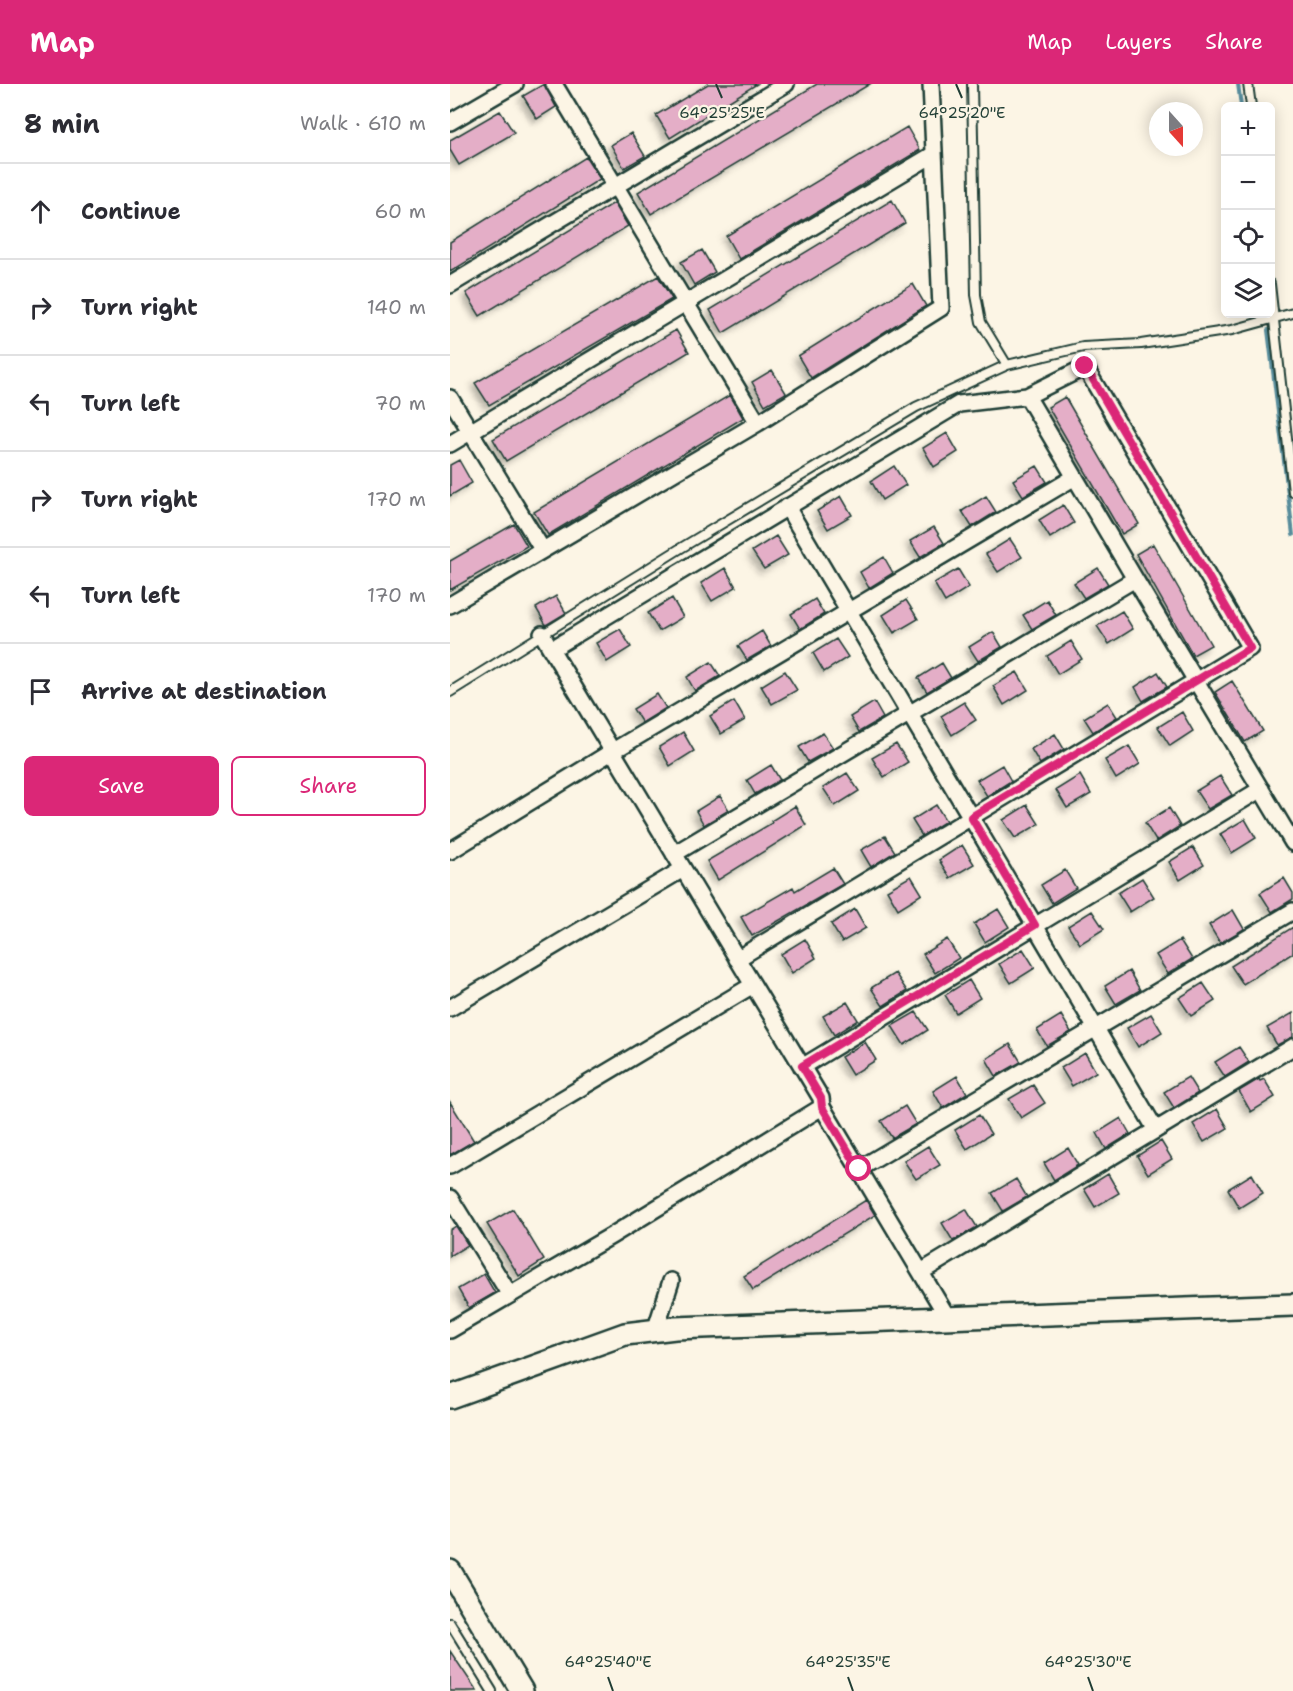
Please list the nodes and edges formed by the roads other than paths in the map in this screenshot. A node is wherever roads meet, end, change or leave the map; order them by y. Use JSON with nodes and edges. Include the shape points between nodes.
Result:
{"nodes":[{"id":1,"x":515,"y":84,"type":"edge"},
{"id":2,"x":554,"y":84,"type":"edge"},
{"id":3,"x":786,"y":84,"type":"edge"},
{"id":4,"x":931,"y":84,"type":"edge"},
{"id":5,"x":972,"y":84,"type":"edge"},
{"id":6,"x":1248,"y":84,"type":"edge"},
{"id":7,"x":1250,"y":102,"type":"edge"},
{"id":8,"x":450,"y":122,"type":"edge"},
{"id":9,"x":934,"y":154,"type":"junction"},
{"id":10,"x":616,"y":187,"type":"junction"},
{"id":11,"x":450,"y":285,"type":"edge"},
{"id":12,"x":687,"y":305,"type":"junction"},
{"id":13,"x":1293,"y":314,"type":"edge"},
{"id":14,"x":1274,"y":319,"type":"junction"},
{"id":15,"x":1007,"y":364,"type":"junction"},
{"id":16,"x":1027,"y":396,"type":"junction"},
{"id":17,"x":450,"y":398,"type":"edge"},
{"id":18,"x":758,"y":423,"type":"junction"},
{"id":19,"x":471,"y":432,"type":"junction"},
{"id":20,"x":450,"y":444,"type":"edge"},
{"id":21,"x":1075,"y":477,"type":"junction"},
{"id":22,"x":1293,"y":492,"type":"edge"},
{"id":23,"x":787,"y":507,"type":"junction"},
{"id":24,"x":542,"y":549,"type":"junction"},
{"id":25,"x":1136,"y":579,"type":"junction"},
{"id":26,"x":450,"y":605,"type":"edge"},
{"id":27,"x":848,"y":611,"type":"junction"},
{"id":28,"x":542,"y":634,"type":"junction"},
{"id":29,"x":552,"y":649,"type":"junction"},
{"id":30,"x":1197,"y":681,"type":"junction"},
{"id":31,"x":450,"y":692,"type":"edge"},
{"id":32,"x":909,"y":714,"type":"junction"},
{"id":33,"x":613,"y":751,"type":"junction"},
{"id":34,"x":1261,"y":789,"type":"junction"},
{"id":35,"x":971,"y":817,"type":"junction"},
{"id":36,"x":1293,"y":843,"type":"edge"},
{"id":37,"x":450,"y":851,"type":"edge"},
{"id":38,"x":674,"y":854,"type":"junction"},
{"id":39,"x":683,"y":869,"type":"junction"},
{"id":40,"x":1293,"y":911,"type":"edge"},
{"id":41,"x":1035,"y":925,"type":"junction"},
{"id":42,"x":737,"y":958,"type":"junction"},
{"id":43,"x":753,"y":986,"type":"junction"},
{"id":44,"x":450,"y":1008,"type":"edge"},
{"id":45,"x":1096,"y":1028,"type":"junction"},
{"id":46,"x":1293,"y":1047,"type":"edge"},
{"id":47,"x":802,"y":1066,"type":"junction"},
{"id":48,"x":822,"y":1107,"type":"junction"},
{"id":49,"x":1156,"y":1130,"type":"junction"},
{"id":50,"x":450,"y":1166,"type":"edge"},
{"id":51,"x":859,"y":1169,"type":"junction"},
{"id":52,"x":450,"y":1198,"type":"edge"},
{"id":53,"x":921,"y":1272,"type":"junction"},
{"id":54,"x":670,"y":1281,"type":"dead end"},
{"id":55,"x":510,"y":1295,"type":"junction"},
{"id":56,"x":1293,"y":1305,"type":"edge"},
{"id":57,"x":948,"y":1318,"type":"junction"},
{"id":58,"x":450,"y":1330,"type":"edge"},
{"id":59,"x":655,"y":1331,"type":"junction"},
{"id":60,"x":450,"y":1397,"type":"edge"},
{"id":61,"x":450,"y":1571,"type":"edge"},
{"id":62,"x":450,"y":1623,"type":"edge"},
{"id":63,"x":492,"y":1691,"type":"edge"},
{"id":64,"x":522,"y":1691,"type":"edge"}],
"edges":[{"from":1,"to":8,"type":"street"},
{"from":2,"to":10,"type":"street"},
{"from":3,"to":10,"type":"street"},
{"from":4,"to":9,"type":"street"},
{"from":5,"to":15,"type":"lane","via":[[976,296],[981,322]]},
{"from":6,"to":7,"type":"lane"},
{"from":9,"to":12,"type":"street"},
{"from":9,"to":18,"type":"street","via":[[941,308]]},
{"from":10,"to":11,"type":"street"},
{"from":10,"to":12,"type":"street"},
{"from":12,"to":18,"type":"street"},
{"from":12,"to":19,"type":"street"},
{"from":13,"to":14,"type":"lane"},
{"from":14,"to":15,"type":"lane","via":[[1153,342],[1083,347]]},
{"from":14,"to":22,"type":"lane"},
{"from":15,"to":28,"type":"lane","via":[[916,407]]},
{"from":16,"to":21,"type":"street"},
{"from":16,"to":23,"type":"street","via":[[959,404]]},
{"from":16,"to":30,"type":"street","via":[[1085,366],[1250,648]]},
{"from":17,"to":19,"type":"street"},
{"from":18,"to":24,"type":"street"},
{"from":19,"to":20,"type":"street"},
{"from":19,"to":24,"type":"street"},
{"from":21,"to":25,"type":"street"},
{"from":21,"to":27,"type":"street"},
{"from":23,"to":27,"type":"street"},
{"from":23,"to":29,"type":"street"},
{"from":24,"to":26,"type":"street"},
{"from":25,"to":30,"type":"street"},
{"from":25,"to":32,"type":"street"},
{"from":27,"to":32,"type":"street"},
{"from":27,"to":33,"type":"street"},
{"from":28,"to":29,"type":"street"},
{"from":28,"to":31,"type":"lane"},
{"from":29,"to":33,"type":"street"},
{"from":30,"to":34,"type":"street"},
{"from":30,"to":35,"type":"street"},
{"from":32,"to":35,"type":"street"},
{"from":32,"to":38,"type":"street"},
{"from":33,"to":37,"type":"street"},
{"from":33,"to":38,"type":"street"},
{"from":34,"to":36,"type":"street"},
{"from":34,"to":41,"type":"street"},
{"from":35,"to":41,"type":"street"},
{"from":35,"to":42,"type":"street"},
{"from":38,"to":39,"type":"street"},
{"from":39,"to":42,"type":"street"},
{"from":39,"to":44,"type":"street"},
{"from":40,"to":45,"type":"street"},
{"from":41,"to":45,"type":"street"},
{"from":41,"to":47,"type":"street"},
{"from":42,"to":43,"type":"street"},
{"from":43,"to":47,"type":"street"},
{"from":43,"to":50,"type":"street"},
{"from":45,"to":49,"type":"street"},
{"from":45,"to":51,"type":"street"},
{"from":46,"to":49,"type":"street"},
{"from":47,"to":48,"type":"street","via":[[821,1098]]},
{"from":48,"to":51,"type":"street"},
{"from":48,"to":55,"type":"street"},
{"from":49,"to":53,"type":"street"},
{"from":51,"to":53,"type":"street"},
{"from":52,"to":55,"type":"street"},
{"from":53,"to":57,"type":"street"},
{"from":54,"to":59,"type":"street"},
{"from":55,"to":58,"type":"street"},
{"from":56,"to":57,"type":"main road"},
{"from":57,"to":59,"type":"main road"},
{"from":59,"to":60,"type":"main road","via":[[625,1334]]},
{"from":61,"to":64,"type":"main road"},
{"from":62,"to":63,"type":"lane"}]}
